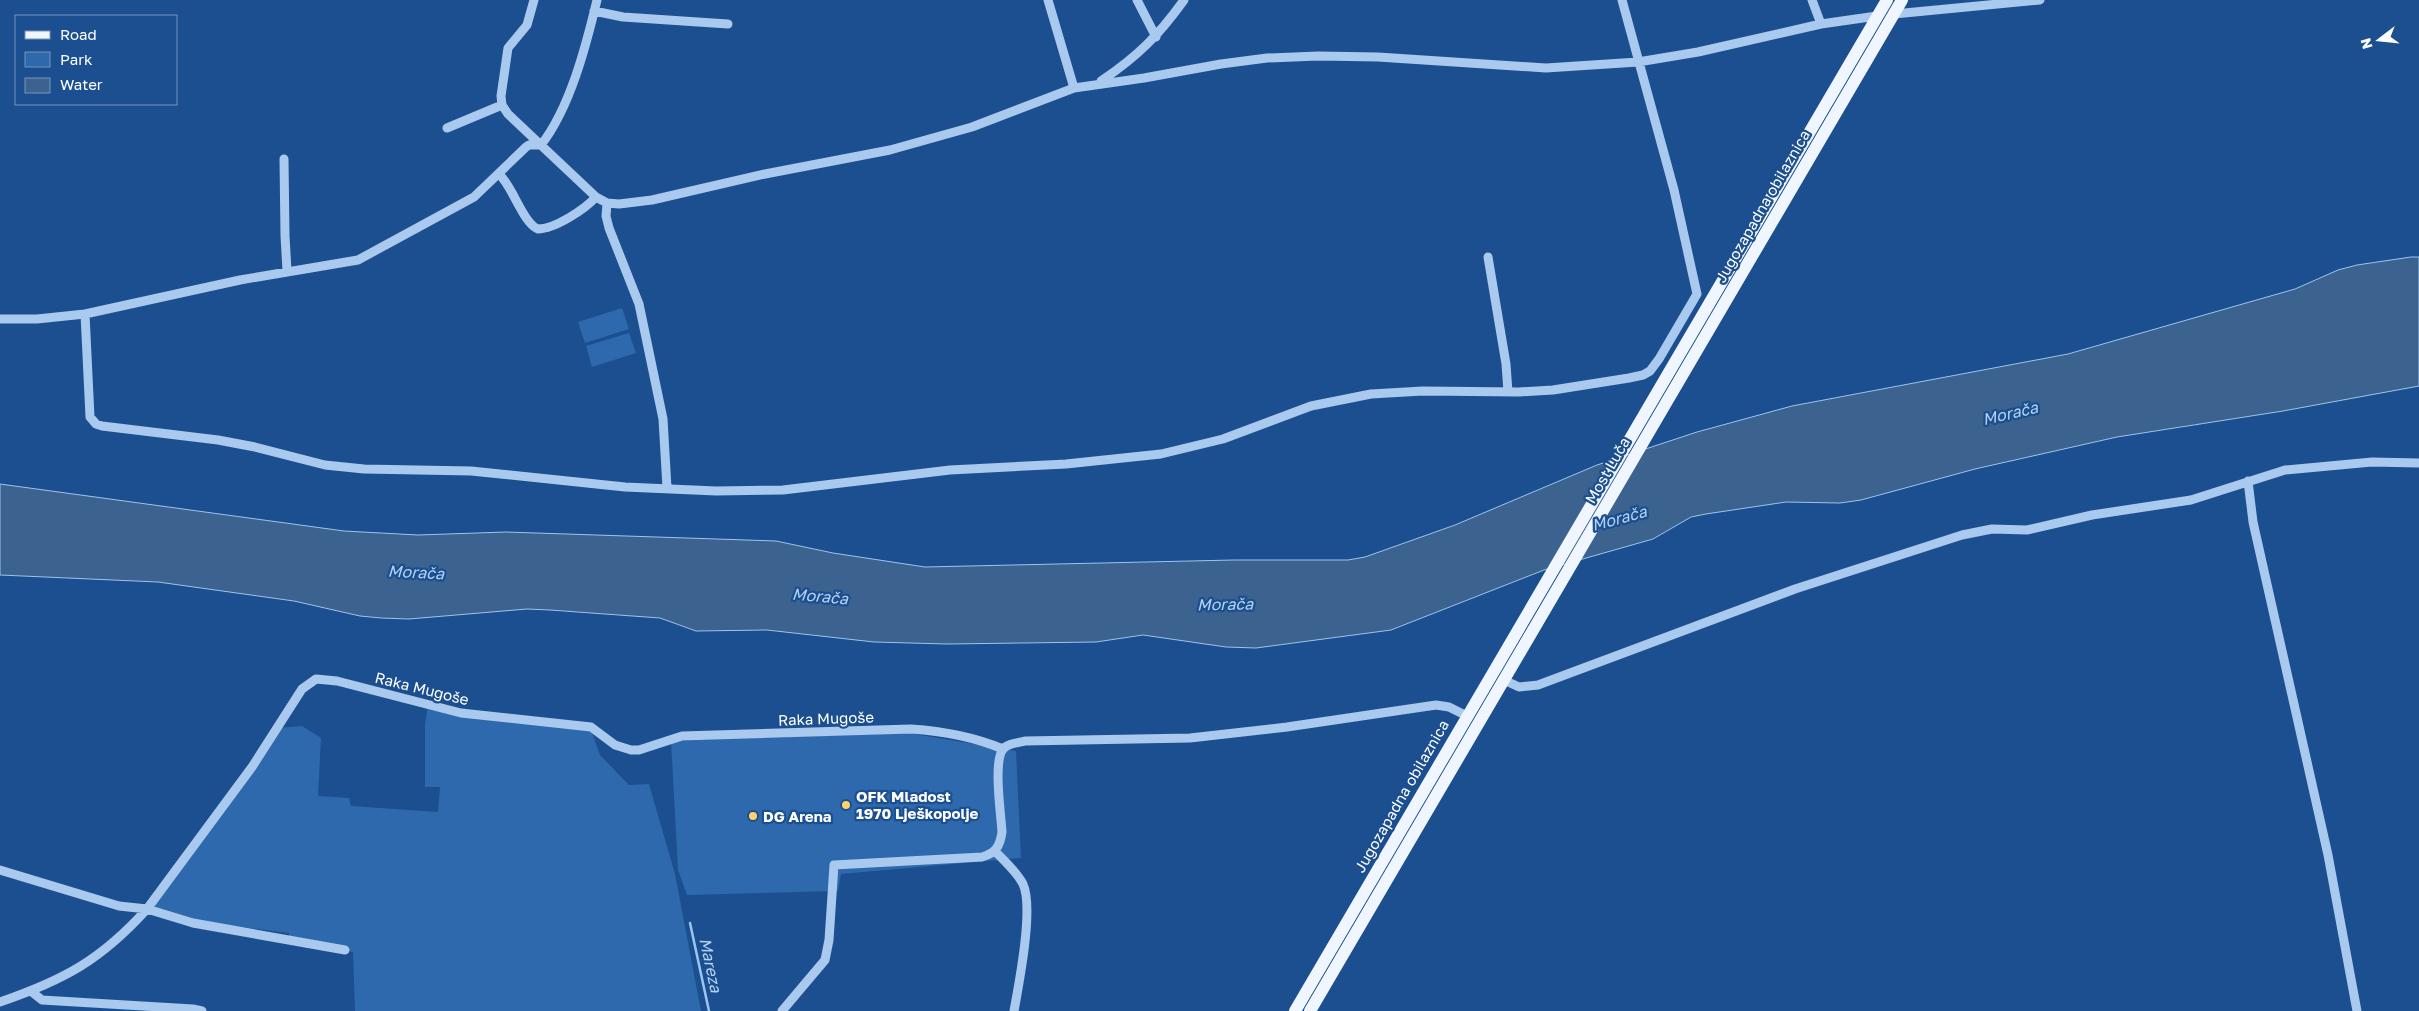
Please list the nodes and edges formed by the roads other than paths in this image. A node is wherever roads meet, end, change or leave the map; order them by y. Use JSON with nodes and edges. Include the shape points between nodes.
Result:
{"nodes":[{"id":1,"x":534,"y":0,"type":"edge"},
{"id":2,"x":597,"y":0,"type":"edge"},
{"id":3,"x":1048,"y":0,"type":"edge"},
{"id":4,"x":1137,"y":0,"type":"edge"},
{"id":5,"x":1184,"y":0,"type":"edge"},
{"id":6,"x":1622,"y":0,"type":"edge"},
{"id":7,"x":1812,"y":0,"type":"edge"},
{"id":8,"x":1886,"y":0,"type":"edge"},
{"id":9,"x":1902,"y":0,"type":"edge"},
{"id":10,"x":2040,"y":0,"type":"edge"},
{"id":11,"x":594,"y":11,"type":"junction"},
{"id":12,"x":1894,"y":14,"type":"junction"},
{"id":13,"x":1877,"y":16,"type":"junction"},
{"id":14,"x":728,"y":24,"type":"dead end"},
{"id":15,"x":1821,"y":24,"type":"junction"},
{"id":16,"x":1156,"y":37,"type":"junction"},
{"id":17,"x":1638,"y":62,"type":"junction"},
{"id":18,"x":1099,"y":83,"type":"junction"},
{"id":19,"x":1074,"y":88,"type":"junction"},
{"id":20,"x":502,"y":105,"type":"junction"},
{"id":21,"x":447,"y":128,"type":"dead end"},
{"id":22,"x":541,"y":145,"type":"junction"},
{"id":23,"x":284,"y":159,"type":"dead end"},
{"id":24,"x":499,"y":174,"type":"junction"},
{"id":25,"x":596,"y":197,"type":"junction"},
{"id":26,"x":607,"y":203,"type":"junction"},
{"id":27,"x":1488,"y":257,"type":"dead end"},
{"id":28,"x":288,"y":271,"type":"junction"},
{"id":29,"x":85,"y":314,"type":"junction"},
{"id":30,"x":0,"y":319,"type":"edge"},
{"id":31,"x":1508,"y":392,"type":"junction"},
{"id":32,"x":1645,"y":425,"type":"junction"},
{"id":33,"x":2419,"y":463,"type":"edge"},
{"id":34,"x":2248,"y":481,"type":"junction"},
{"id":35,"x":667,"y":488,"type":"junction"},
{"id":36,"x":1536,"y":598,"type":"joint"},
{"id":37,"x":1548,"y":605,"type":"joint"},
{"id":38,"x":1504,"y":680,"type":"junction"},
{"id":39,"x":1467,"y":716,"type":"junction"},
{"id":40,"x":1003,"y":749,"type":"junction"},
{"id":41,"x":995,"y":851,"type":"junction"},
{"id":42,"x":0,"y":870,"type":"edge"},
{"id":43,"x":147,"y":909,"type":"junction"},
{"id":44,"x":345,"y":950,"type":"dead end"},
{"id":45,"x":32,"y":992,"type":"junction"},
{"id":46,"x":0,"y":1002,"type":"edge"},
{"id":47,"x":202,"y":1011,"type":"edge"},
{"id":48,"x":782,"y":1011,"type":"edge"},
{"id":49,"x":1014,"y":1011,"type":"edge"},
{"id":50,"x":1295,"y":1011,"type":"edge"},
{"id":51,"x":1310,"y":1011,"type":"edge"},
{"id":52,"x":2357,"y":1011,"type":"edge"}],
"edges":[{"from":1,"to":20,"type":"street","via":[[526,25],[508,48]]},
{"from":2,"to":11,"type":"street"},
{"from":3,"to":19,"type":"street"},
{"from":4,"to":16,"type":"street"},
{"from":5,"to":16,"type":"street"},
{"from":6,"to":17,"type":"street"},
{"from":7,"to":15,"type":"street"},
{"from":8,"to":13,"type":"main road","name":"Jugozapadna obilaznica"},
{"from":9,"to":12,"type":"main road","name":"Jugozapadna obilaznica"},
{"from":10,"to":12,"type":"street"},
{"from":11,"to":14,"type":"street","via":[[623,17]]},
{"from":11,"to":22,"type":"street","via":[[558,122]]},
{"from":12,"to":32,"type":"main road","name":"Jugozapadna obilaznica"},
{"from":13,"to":15,"type":"street"},
{"from":13,"to":32,"type":"main road","name":"Jugozapadna obilaznica"},
{"from":15,"to":17,"type":"street"},
{"from":16,"to":18,"type":"street"},
{"from":17,"to":18,"type":"street","via":[[1546,68],[1378,57],[1298,56]]},
{"from":17,"to":31,"type":"street","via":[[1674,190],[1697,289],[1695,298],[1659,359],[1643,375],[1554,390]]},
{"from":18,"to":19,"type":"street"},
{"from":19,"to":26,"type":"street","via":[[972,127],[890,150],[652,200]]},
{"from":20,"to":21,"type":"street"},
{"from":20,"to":22,"type":"street"},
{"from":22,"to":24,"type":"street","via":[[529,145]]},
{"from":22,"to":25,"type":"street"},
{"from":23,"to":28,"type":"street"},
{"from":24,"to":25,"type":"street","via":[[509,185],[530,223],[538,229],[579,212]]},
{"from":24,"to":28,"type":"street","via":[[470,200],[364,257]]},
{"from":25,"to":26,"type":"street"},
{"from":26,"to":35,"type":"street","via":[[609,228],[639,304],[661,404]]},
{"from":27,"to":31,"type":"street"},
{"from":28,"to":29,"type":"street"},
{"from":29,"to":30,"type":"street"},
{"from":29,"to":35,"type":"street","via":[[90,417],[102,426],[246,445],[325,465],[471,471]]},
{"from":31,"to":35,"type":"street","via":[[1423,391],[1342,399],[1310,406],[1206,445],[1147,456],[950,470],[771,491]]},
{"from":32,"to":36,"type":"main road","name":"Most Luča"},
{"from":32,"to":37,"type":"main road","name":"Most Luča"},
{"from":33,"to":34,"type":"street","via":[[2327,465],[2285,470]]},
{"from":34,"to":38,"type":"street","via":[[2191,500],[2092,515],[2026,530],[1992,529],[1962,535],[1795,589],[1538,685],[1519,686]]},
{"from":34,"to":52,"type":"street","via":[[2253,522],[2328,855]]},
{"from":36,"to":39,"type":"main road","name":"Jugozapadna obilaznica"},
{"from":37,"to":38,"type":"main road","name":"Jugozapadna obilaznica"},
{"from":38,"to":51,"type":"main road","name":"Jugozapadna obilaznica"},
{"from":39,"to":40,"type":"street","via":[[1436,705],[1190,738],[1025,741]]},
{"from":39,"to":50,"type":"main road","name":"Jugozapadna obilaznica"},
{"from":40,"to":41,"type":"street","via":[[998,764],[1002,832]]},
{"from":40,"to":43,"type":"street","name":"Raka Mugoše","via":[[948,733],[911,729],[682,736],[631,750],[615,744],[591,727],[452,712],[344,682],[316,680],[302,689],[252,767]]},
{"from":41,"to":48,"type":"street","via":[[982,857],[834,865],[825,960]]},
{"from":41,"to":49,"type":"street","via":[[1021,880],[1026,896]]},
{"from":42,"to":43,"type":"street","via":[[119,906]]},
{"from":43,"to":44,"type":"street","via":[[193,923]]},
{"from":43,"to":45,"type":"street","name":"Raka Mugoše","via":[[128,931],[93,959]]},
{"from":45,"to":46,"type":"street","name":"Raka Mugoše"},
{"from":45,"to":47,"type":"street","via":[[42,1000]]}]}
